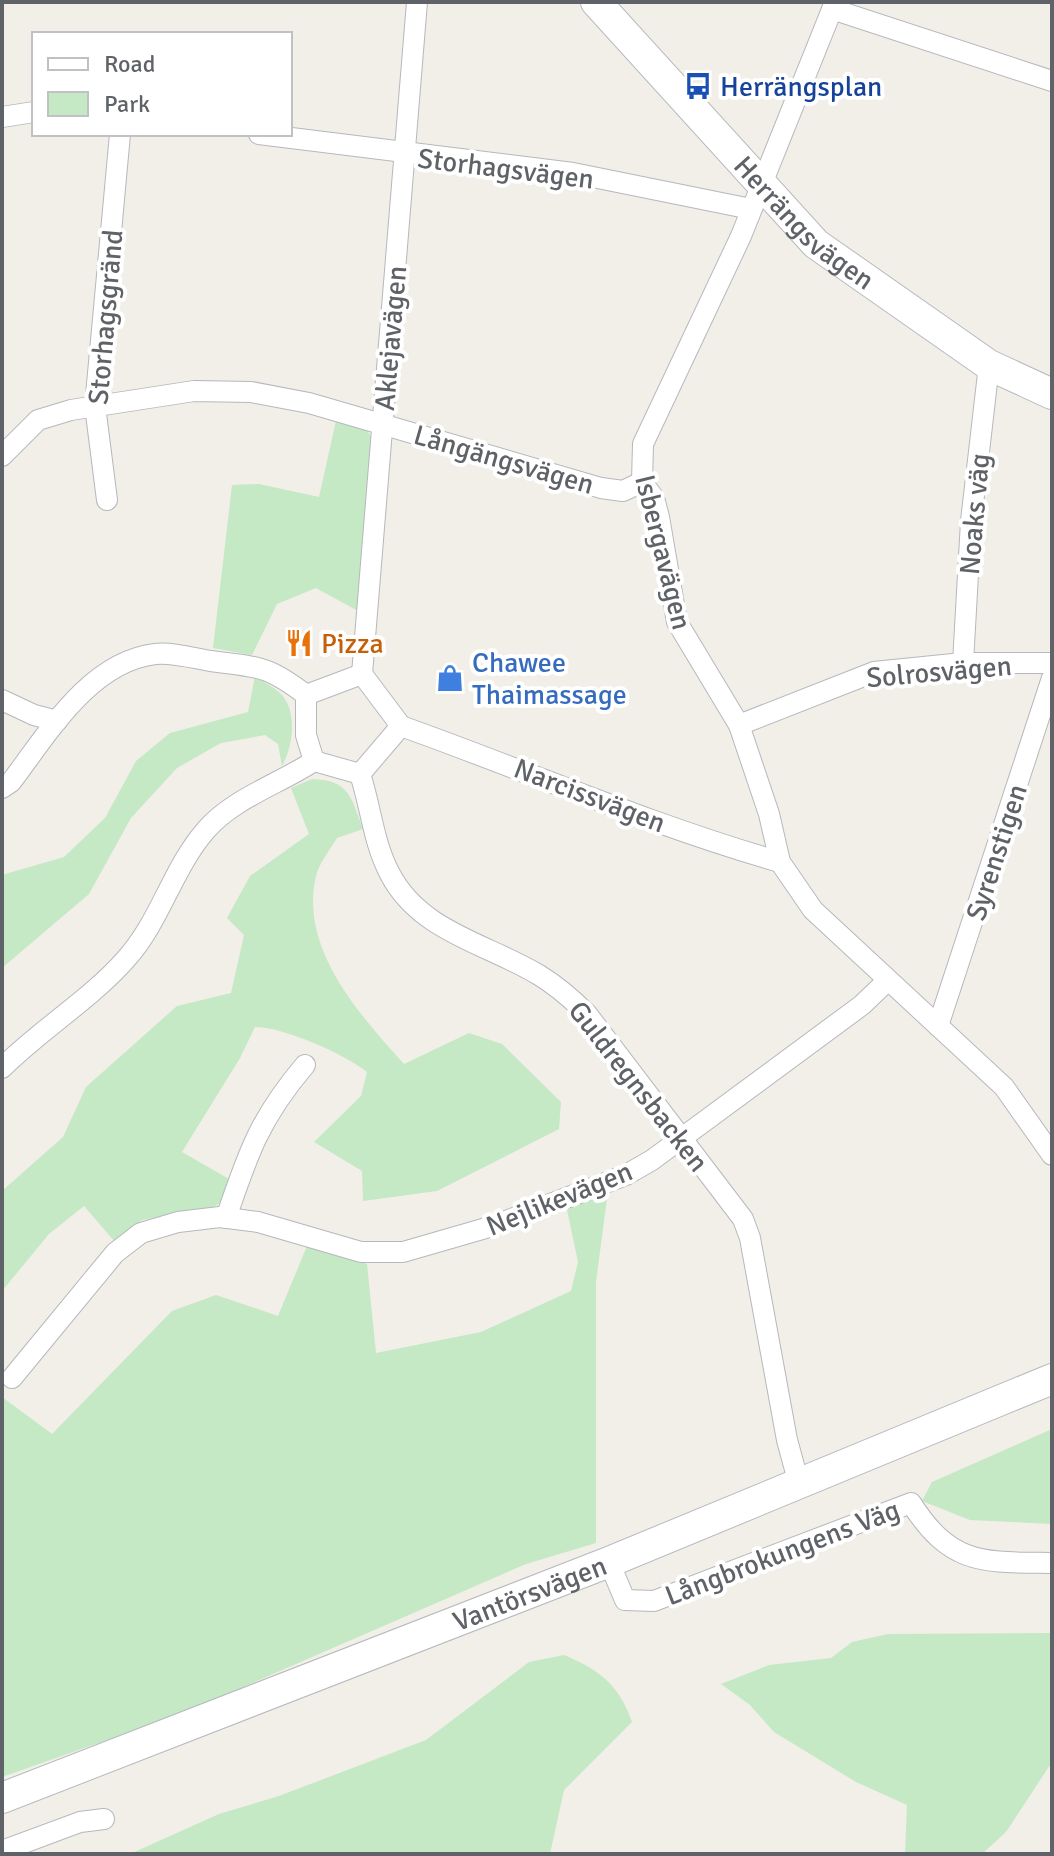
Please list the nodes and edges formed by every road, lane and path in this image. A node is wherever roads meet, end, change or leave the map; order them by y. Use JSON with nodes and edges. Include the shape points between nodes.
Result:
{"nodes":[{"id":1,"x":417,"y":2,"type":"edge"},
{"id":2,"x":596,"y":2,"type":"edge"},
{"id":3,"x":834,"y":5,"type":"edge"},
{"id":4,"x":1052,"y":81,"type":"edge"},
{"id":5,"x":32,"y":112,"type":"edge"},
{"id":6,"x":2,"y":117,"type":"edge"},
{"id":7,"x":120,"y":136,"type":"edge"},
{"id":8,"x":273,"y":136,"type":"edge"},
{"id":9,"x":405,"y":155,"type":"junction"},
{"id":10,"x":756,"y":197,"type":"junction"},
{"id":11,"x":989,"y":365,"type":"junction"},
{"id":12,"x":1052,"y":394,"type":"edge"},
{"id":13,"x":95,"y":406,"type":"junction"},
{"id":14,"x":383,"y":424,"type":"junction"},
{"id":15,"x":2,"y":456,"type":"edge"},
{"id":16,"x":642,"y":482,"type":"junction"},
{"id":17,"x":107,"y":500,"type":"dead end"},
{"id":18,"x":963,"y":663,"type":"junction"},
{"id":19,"x":1052,"y":663,"type":"edge"},
{"id":20,"x":362,"y":674,"type":"junction"},
{"id":21,"x":1052,"y":678,"type":"edge"},
{"id":22,"x":306,"y":695,"type":"junction"},
{"id":23,"x":4,"y":703,"type":"edge"},
{"id":24,"x":57,"y":721,"type":"junction"},
{"id":25,"x":739,"y":725,"type":"junction"},
{"id":26,"x":401,"y":726,"type":"junction"},
{"id":27,"x":314,"y":761,"type":"junction"},
{"id":28,"x":360,"y":774,"type":"junction"},
{"id":29,"x":2,"y":788,"type":"edge"},
{"id":30,"x":780,"y":862,"type":"junction"},
{"id":31,"x":887,"y":981,"type":"junction"},
{"id":32,"x":938,"y":1026,"type":"junction"},
{"id":33,"x":305,"y":1065,"type":"dead end"},
{"id":34,"x":2,"y":1068,"type":"edge"},
{"id":35,"x":678,"y":1138,"type":"junction"},
{"id":36,"x":1052,"y":1155,"type":"edge"},
{"id":37,"x":226,"y":1218,"type":"junction"},
{"id":38,"x":12,"y":1378,"type":"dead end"},
{"id":39,"x":1052,"y":1379,"type":"edge"},
{"id":40,"x":799,"y":1484,"type":"junction"},
{"id":41,"x":609,"y":1562,"type":"junction"},
{"id":42,"x":1052,"y":1563,"type":"edge"},
{"id":43,"x":2,"y":1798,"type":"edge"},
{"id":44,"x":104,"y":1819,"type":"dead end"},
{"id":45,"x":2,"y":1851,"type":"edge"}],
"edges":[{"from":1,"to":9,"type":"street","name":"Aklejavägen"},
{"from":2,"to":10,"type":"street","name":"Herrängsvägen"},
{"from":3,"to":4,"type":"street"},
{"from":3,"to":10,"type":"street","name":"Isbergavägen"},
{"from":5,"to":6,"type":"street"},
{"from":7,"to":13,"type":"street","name":"Storhagsgränd"},
{"from":8,"to":9,"type":"street","name":"Storhagsvägen"},
{"from":9,"to":10,"type":"street","name":"Storhagsvägen"},
{"from":9,"to":14,"type":"street","name":"Aklejavägen"},
{"from":10,"to":11,"type":"street","name":"Herrängsvägen"},
{"from":10,"to":16,"type":"street","name":"Isbergavägen","via":[[643,444]]},
{"from":11,"to":12,"type":"street","name":"Herrängsvägen"},
{"from":11,"to":18,"type":"street","name":"Noaks väg","via":[[971,521]]},
{"from":13,"to":14,"type":"street","name":"Långängsvägen","via":[[194,391],[251,392]]},
{"from":13,"to":15,"type":"street","name":"Långängsvägen","via":[[38,420]]},
{"from":13,"to":17,"type":"street","name":"Storhagsgränd"},
{"from":14,"to":16,"type":"street","name":"Långängsvägen","via":[[601,488],[623,491]]},
{"from":14,"to":20,"type":"street","name":"Aklejavägen"},
{"from":16,"to":25,"type":"street","name":"Isbergavägen","via":[[659,517],[677,622]]},
{"from":18,"to":19,"type":"street","name":"Solrosvägen"},
{"from":18,"to":25,"type":"street","name":"Solrosvägen","via":[[874,672]]},
{"from":20,"to":22,"type":"street"},
{"from":20,"to":26,"type":"street"},
{"from":21,"to":32,"type":"street","name":"Syrenstigen"},
{"from":22,"to":24,"type":"street","via":[[265,667],[155,654],[120,666]]},
{"from":22,"to":27,"type":"street","via":[[306,735]]},
{"from":23,"to":24,"type":"street"},
{"from":24,"to":29,"type":"street"},
{"from":25,"to":30,"type":"street","name":"Isbergavägen"},
{"from":26,"to":28,"type":"street"},
{"from":26,"to":30,"type":"street","name":"Narcissvägen","via":[[704,840]]},
{"from":27,"to":28,"type":"street"},
{"from":27,"to":34,"type":"street","via":[[208,827],[180,866],[148,933],[116,971]]},
{"from":28,"to":35,"type":"street","name":"Guldregnsbacken","via":[[378,845],[407,897],[455,935],[565,992]]},
{"from":30,"to":31,"type":"street","name":"Isbergavägen","via":[[813,910]]},
{"from":31,"to":32,"type":"street","name":"Isbergavägen"},
{"from":31,"to":35,"type":"street","name":"Nejlikevägen","via":[[862,1005]]},
{"from":32,"to":36,"type":"street","name":"Isbergavägen","via":[[1004,1087]]},
{"from":33,"to":37,"type":"street","via":[[253,1138]]},
{"from":35,"to":37,"type":"street","name":"Nejlikevägen","via":[[626,1175],[493,1226],[403,1252],[361,1252]]},
{"from":35,"to":40,"type":"street","name":"Guldregnsbacken","via":[[727,1197],[750,1238]]},
{"from":37,"to":38,"type":"street","name":"Nejlikevägen","via":[[178,1222],[141,1233],[115,1253]]},
{"from":39,"to":40,"type":"street","name":"Vantörsvägen"},
{"from":40,"to":41,"type":"street","name":"Vantörsvägen"},
{"from":41,"to":42,"type":"street","name":"Långbrokungens Väg","via":[[625,1600],[654,1601],[911,1503],[957,1554]]},
{"from":41,"to":43,"type":"street","name":"Vantörsvägen"},
{"from":44,"to":45,"type":"street","via":[[80,1822]]}]}
